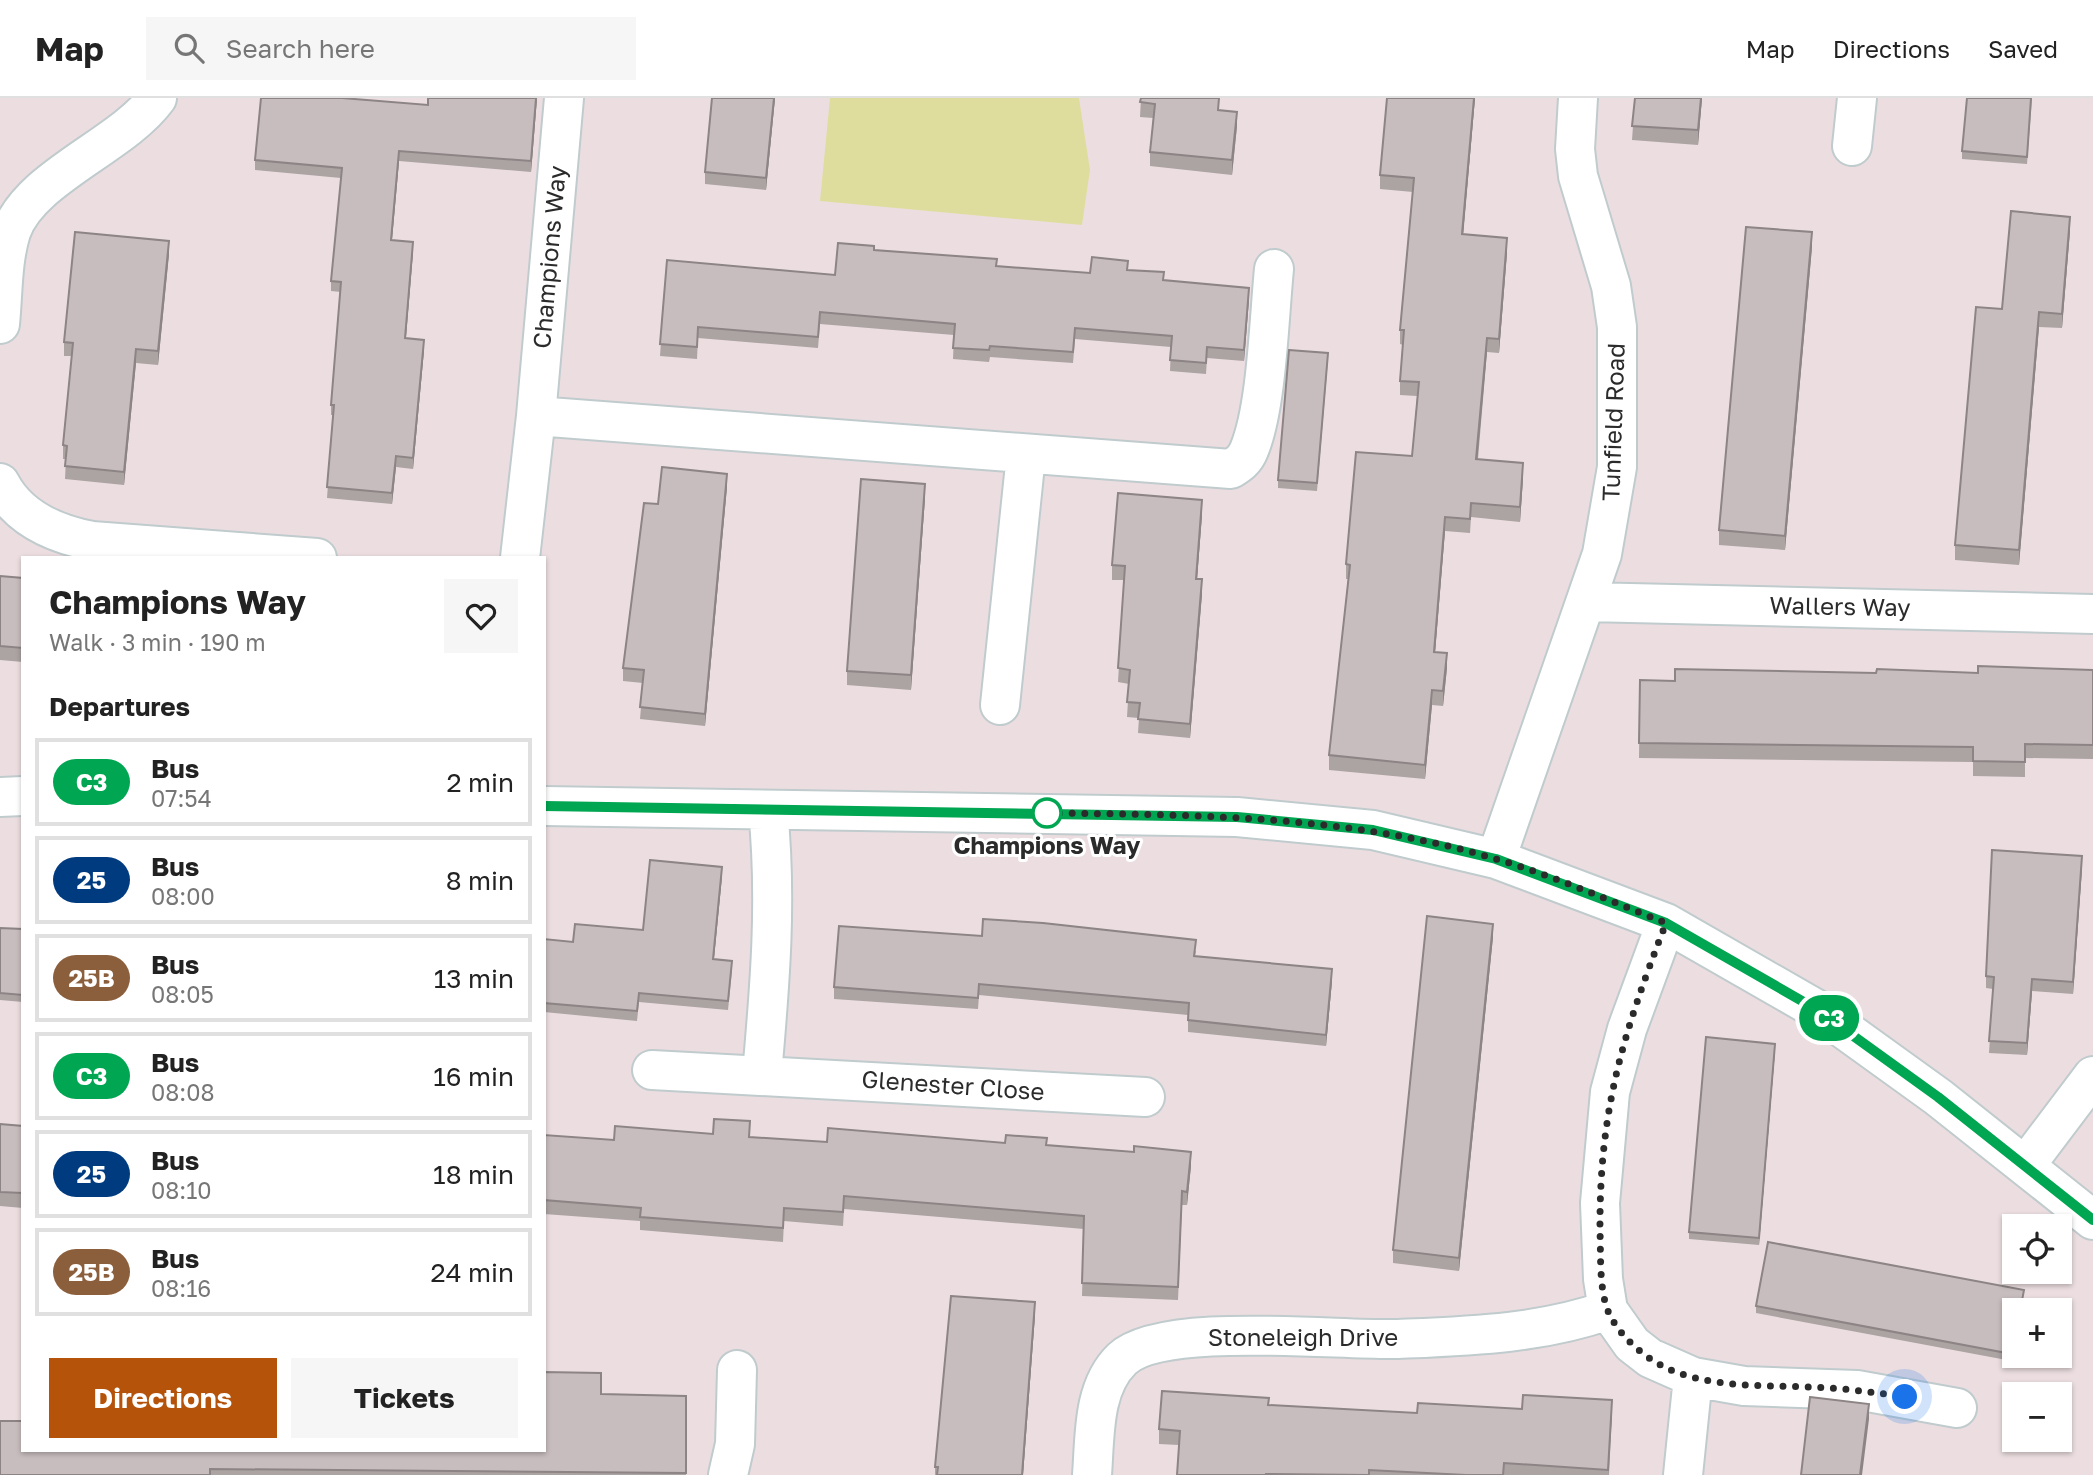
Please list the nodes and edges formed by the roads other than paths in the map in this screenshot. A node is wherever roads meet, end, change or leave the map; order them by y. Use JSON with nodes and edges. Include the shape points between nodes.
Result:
{"nodes":[{"id":1,"x":157,"y":98,"type":"edge"},
{"id":2,"x":564,"y":98,"type":"edge"},
{"id":3,"x":1578,"y":98,"type":"edge"},
{"id":4,"x":1857,"y":98,"type":"edge"},
{"id":5,"x":1852,"y":146,"type":"dead end"},
{"id":6,"x":1274,"y":269,"type":"dead end"},
{"id":7,"x":0,"y":324,"type":"edge"},
{"id":8,"x":536,"y":416,"type":"junction"},
{"id":9,"x":1026,"y":455,"type":"junction"},
{"id":10,"x":0,"y":482,"type":"edge"},
{"id":11,"x":291,"y":556,"type":"edge"},
{"id":12,"x":520,"y":556,"type":"edge"},
{"id":13,"x":1587,"y":602,"type":"junction"},
{"id":14,"x":2093,"y":614,"type":"edge"},
{"id":15,"x":1000,"y":705,"type":"dead end"},
{"id":16,"x":21,"y":796,"type":"edge"},
{"id":17,"x":0,"y":797,"type":"edge"},
{"id":18,"x":546,"y":806,"type":"edge"},
{"id":19,"x":768,"y":810,"type":"junction"},
{"id":20,"x":1496,"y":859,"type":"junction"},
{"id":21,"x":1666,"y":923,"type":"junction"},
{"id":22,"x":652,"y":1070,"type":"dead end"},
{"id":23,"x":762,"y":1074,"type":"junction"},
{"id":24,"x":2093,"y":1076,"type":"edge"},
{"id":25,"x":1145,"y":1097,"type":"dead end"},
{"id":26,"x":2025,"y":1166,"type":"junction"},
{"id":27,"x":2093,"y":1220,"type":"edge"},
{"id":28,"x":1608,"y":1310,"type":"junction"},
{"id":29,"x":737,"y":1370,"type":"dead end"},
{"id":30,"x":1693,"y":1377,"type":"junction"},
{"id":31,"x":1957,"y":1408,"type":"dead end"},
{"id":32,"x":728,"y":1475,"type":"edge"},
{"id":33,"x":1092,"y":1475,"type":"edge"},
{"id":34,"x":1683,"y":1475,"type":"edge"}],
"edges":[{"from":1,"to":7,"type":"street","via":[[128,129],[37,195],[20,214],[8,251]]},
{"from":2,"to":8,"type":"street","name":"Champions Way"},
{"from":3,"to":13,"type":"street","name":"Tunfield Road","via":[[1578,176],[1611,286],[1619,366],[1615,478],[1607,535]]},
{"from":4,"to":5,"type":"street"},
{"from":6,"to":9,"type":"street","via":[[1258,413],[1242,463],[1217,470]]},
{"from":8,"to":9,"type":"street"},
{"from":8,"to":12,"type":"street","name":"Champions Way"},
{"from":9,"to":15,"type":"street"},
{"from":10,"to":11,"type":"street","via":[[27,515],[65,536]]},
{"from":13,"to":14,"type":"street","name":"Wallers Way"},
{"from":13,"to":20,"type":"street","name":"Tunfield Road"},
{"from":16,"to":17,"type":"street"},
{"from":18,"to":19,"type":"street"},
{"from":19,"to":20,"type":"street","via":[[1237,817],[1373,830]]},
{"from":19,"to":23,"type":"street","via":[[774,947]]},
{"from":20,"to":21,"type":"street"},
{"from":21,"to":26,"type":"street","via":[[1816,1009]]},
{"from":21,"to":28,"type":"street","via":[[1627,1028],[1610,1092],[1600,1203]]},
{"from":22,"to":23,"type":"street","name":"Glenester Close"},
{"from":23,"to":25,"type":"street","name":"Glenester Close"},
{"from":24,"to":26,"type":"street"},
{"from":26,"to":27,"type":"street"},
{"from":28,"to":30,"type":"street","via":[[1632,1344],[1670,1370]]},
{"from":28,"to":33,"type":"street","name":"Stoneleigh Drive","via":[[1573,1323],[1519,1332],[1397,1339],[1193,1337],[1154,1342],[1135,1349],[1109,1376],[1097,1412]]},
{"from":29,"to":32,"type":"street","via":[[735,1444]]},
{"from":30,"to":31,"type":"street","via":[[1744,1386],[1857,1390]]},
{"from":30,"to":34,"type":"street"}]}
